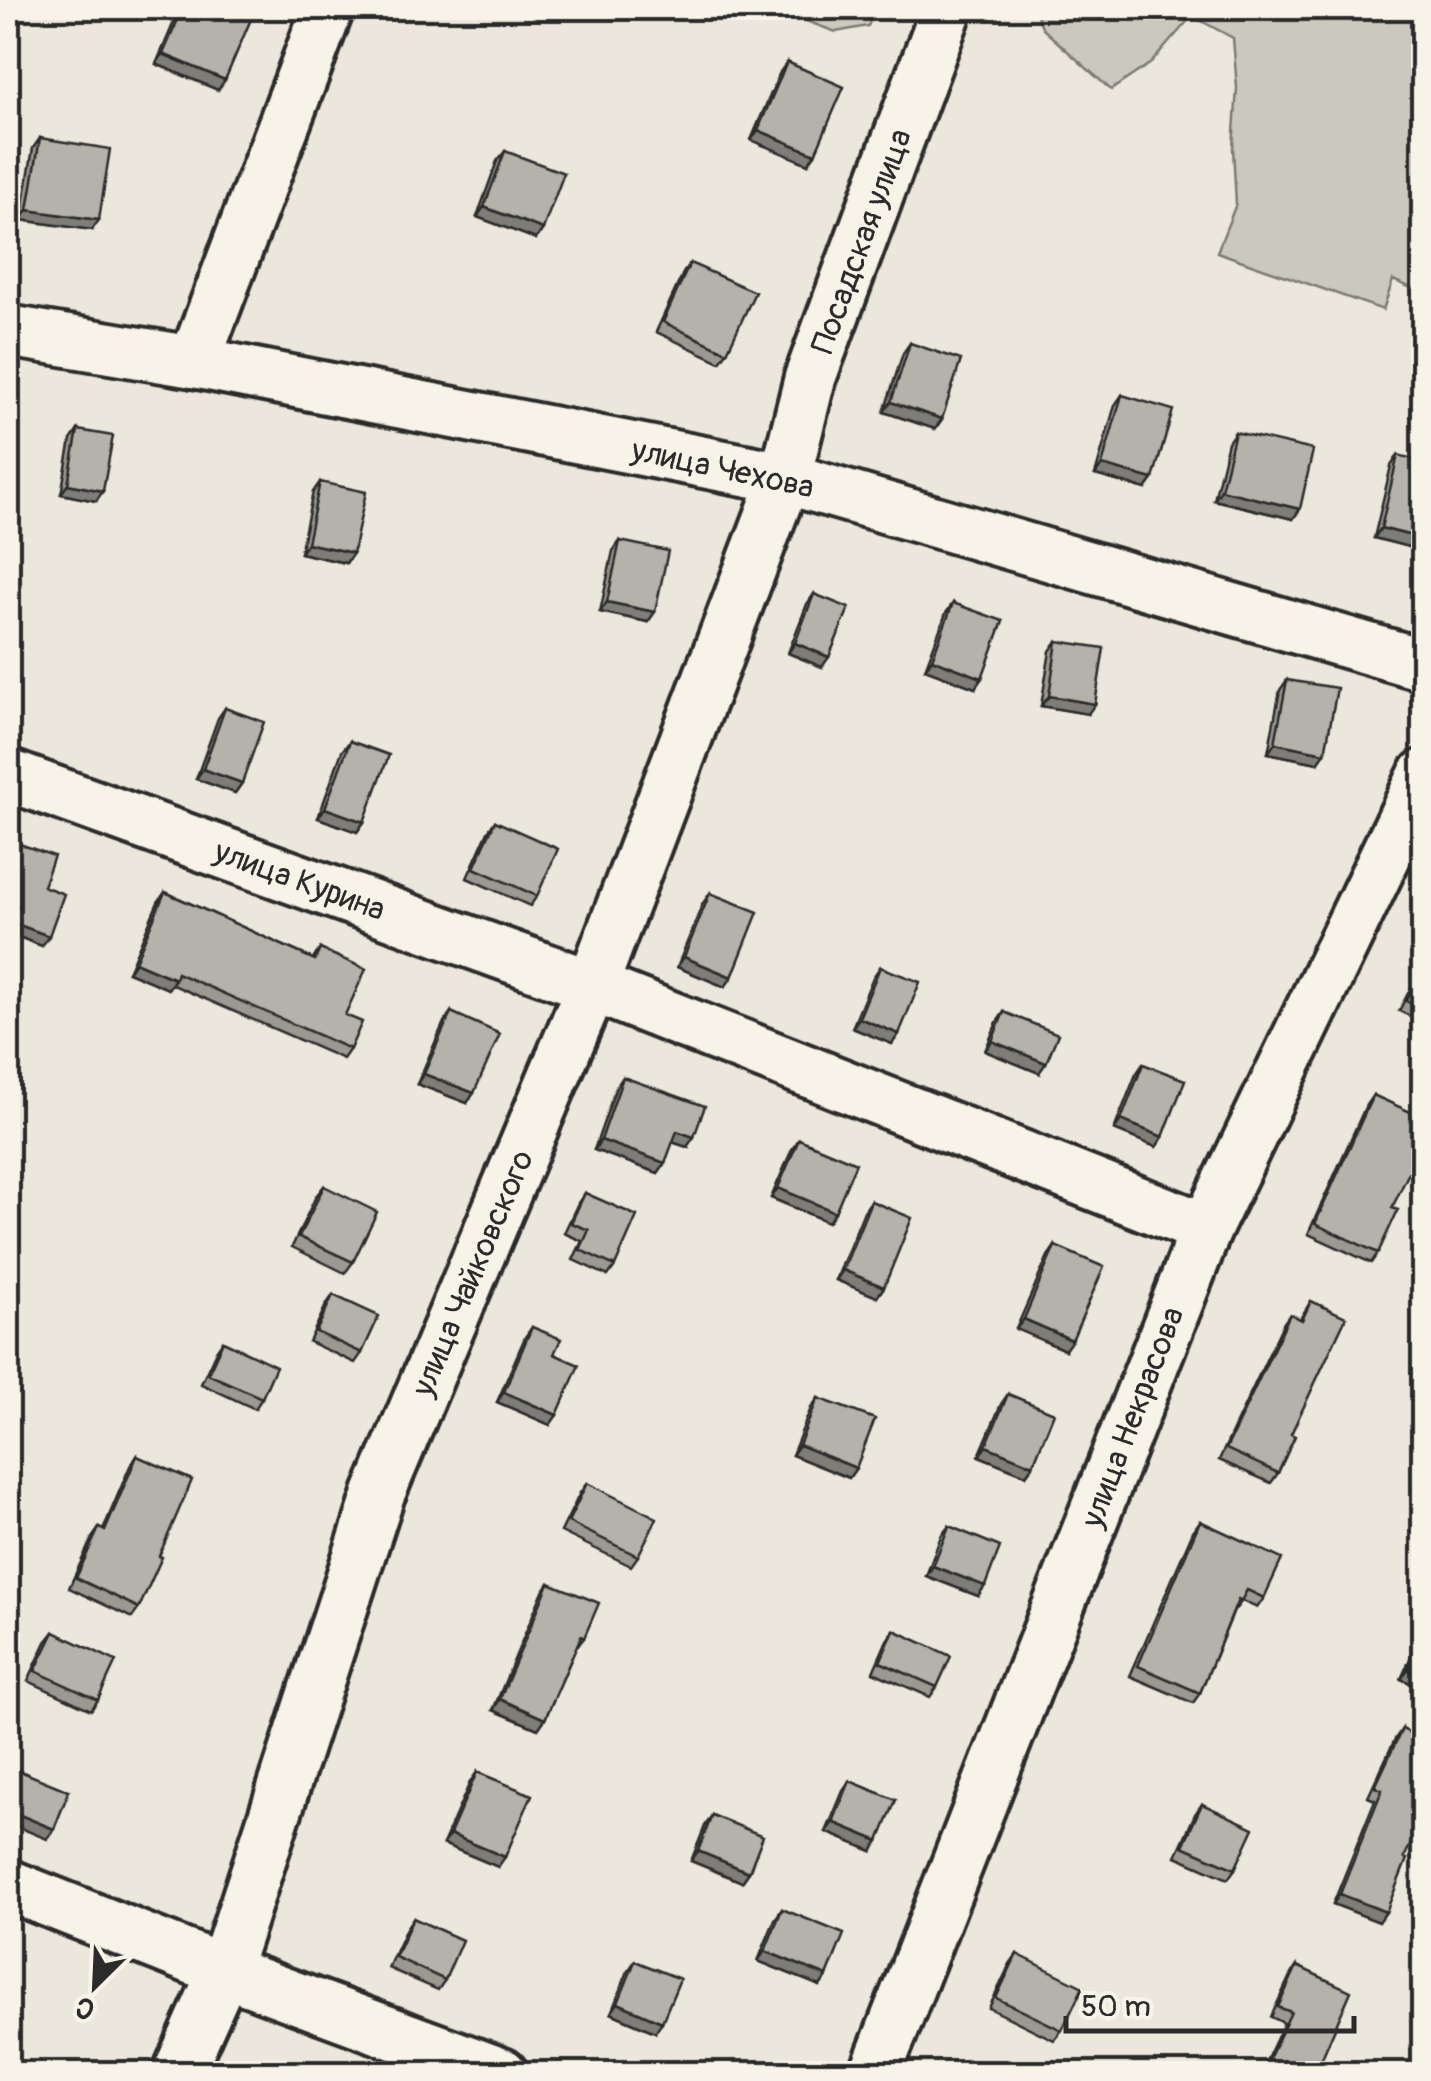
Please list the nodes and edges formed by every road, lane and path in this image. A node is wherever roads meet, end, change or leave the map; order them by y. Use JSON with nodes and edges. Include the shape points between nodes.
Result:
{"nodes":[{"id":1,"x":328,"y":8,"type":"edge"},
{"id":2,"x":947,"y":8,"type":"edge"},
{"id":3,"x":8,"y":331,"type":"edge"},
{"id":4,"x":194,"y":362,"type":"junction"},
{"id":5,"x":785,"y":478,"type":"junction"},
{"id":6,"x":1424,"y":666,"type":"edge"},
{"id":7,"x":8,"y":775,"type":"edge"},
{"id":8,"x":1424,"y":775,"type":"edge"},
{"id":9,"x":592,"y":986,"type":"junction"},
{"id":10,"x":1206,"y":1229,"type":"junction"},
{"id":11,"x":8,"y":1884,"type":"edge"},
{"id":12,"x":224,"y":1971,"type":"junction"},
{"id":13,"x":178,"y":2074,"type":"edge"},
{"id":14,"x":502,"y":2074,"type":"edge"},
{"id":15,"x":874,"y":2074,"type":"edge"}],
"edges":[{"from":1,"to":4,"type":"street"},
{"from":2,"to":5,"type":"street","name":"Посадская улица","via":[[810,378]]},
{"from":3,"to":4,"type":"street","name":"улица Чехова"},
{"from":4,"to":5,"type":"street","name":"улица Чехова"},
{"from":5,"to":6,"type":"street","name":"улица Чехова"},
{"from":5,"to":9,"type":"street","name":"улица Чайковского"},
{"from":7,"to":9,"type":"street","name":"улица Курина"},
{"from":8,"to":10,"type":"street","name":"улица Некрасова"},
{"from":9,"to":10,"type":"street","name":"улица Курина"},
{"from":9,"to":12,"type":"street","name":"улица Чайковского","via":[[379,1494]]},
{"from":10,"to":15,"type":"street","name":"улица Некрасова"},
{"from":11,"to":12,"type":"street"},
{"from":12,"to":13,"type":"street","name":"улица Чайковского"},
{"from":12,"to":14,"type":"street"}]}
